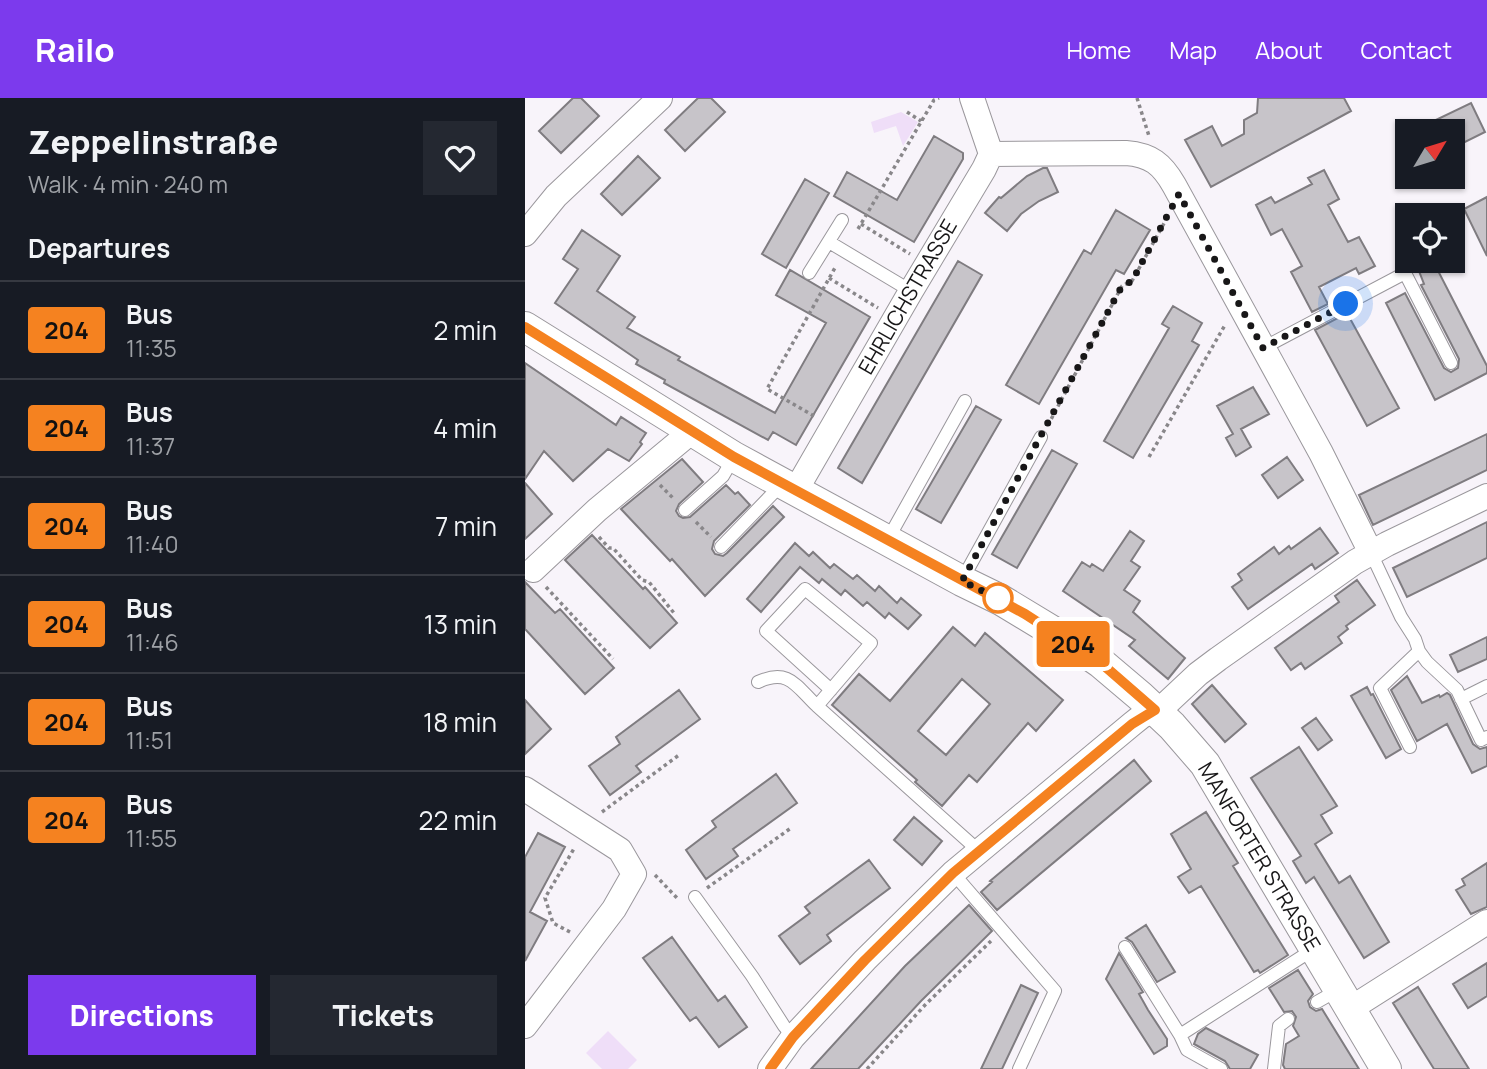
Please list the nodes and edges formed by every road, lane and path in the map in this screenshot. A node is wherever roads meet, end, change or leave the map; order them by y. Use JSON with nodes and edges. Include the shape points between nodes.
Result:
{"nodes":[{"id":1,"x":660,"y":98,"type":"edge"},
{"id":2,"x":939,"y":98,"type":"edge"},
{"id":3,"x":972,"y":98,"type":"edge"},
{"id":4,"x":1137,"y":98,"type":"edge"},
{"id":5,"x":907,"y":112,"type":"dead end"},
{"id":6,"x":921,"y":121,"type":"junction"},
{"id":7,"x":991,"y":154,"type":"junction"},
{"id":8,"x":1152,"y":159,"type":"junction"},
{"id":9,"x":1179,"y":194,"type":"junction"},
{"id":10,"x":842,"y":220,"type":"dead end"},
{"id":11,"x":860,"y":224,"type":"junction"},
{"id":12,"x":525,"y":234,"type":"edge"},
{"id":13,"x":829,"y":242,"type":"junction"},
{"id":14,"x":844,"y":252,"type":"junction"},
{"id":15,"x":927,"y":264,"type":"junction"},
{"id":16,"x":809,"y":273,"type":"dead end"},
{"id":17,"x":829,"y":278,"type":"junction"},
{"id":18,"x":911,"y":291,"type":"junction"},
{"id":19,"x":1243,"y":312,"type":"junction"},
{"id":20,"x":895,"y":318,"type":"junction"},
{"id":21,"x":525,"y":327,"type":"edge"},
{"id":22,"x":1263,"y":348,"type":"junction"},
{"id":23,"x":1451,"y":363,"type":"dead end"},
{"id":24,"x":965,"y":401,"type":"dead end"},
{"id":25,"x":832,"y":427,"type":"junction"},
{"id":26,"x":691,"y":432,"type":"junction"},
{"id":27,"x":1041,"y":437,"type":"joint"},
{"id":28,"x":734,"y":457,"type":"junction"},
{"id":29,"x":1149,"y":457,"type":"dead end"},
{"id":30,"x":646,"y":471,"type":"junction"},
{"id":31,"x":789,"y":487,"type":"junction"},
{"id":32,"x":1487,"y":496,"type":"edge"},
{"id":33,"x":685,"y":510,"type":"junction"},
{"id":34,"x":585,"y":522,"type":"junction"},
{"id":35,"x":888,"y":539,"type":"junction"},
{"id":36,"x":721,"y":547,"type":"joint"},
{"id":37,"x":1371,"y":553,"type":"junction"},
{"id":38,"x":533,"y":570,"type":"joint"},
{"id":39,"x":962,"y":581,"type":"junction"},
{"id":40,"x":674,"y":613,"type":"dead end"},
{"id":41,"x":1419,"y":651,"type":"junction"},
{"id":42,"x":613,"y":659,"type":"dead end"},
{"id":43,"x":758,"y":681,"type":"dead end"},
{"id":44,"x":1487,"y":686,"type":"edge"},
{"id":45,"x":831,"y":690,"type":"junction"},
{"id":46,"x":1461,"y":699,"type":"junction"},
{"id":47,"x":817,"y":706,"type":"junction"},
{"id":48,"x":1155,"y":710,"type":"junction"},
{"id":49,"x":1487,"y":737,"type":"edge"},
{"id":50,"x":1410,"y":747,"type":"dead end"},
{"id":51,"x":679,"y":755,"type":"dead end"},
{"id":52,"x":525,"y":789,"type":"edge"},
{"id":53,"x":588,"y":828,"type":"junction"},
{"id":54,"x":791,"y":828,"type":"dead end"},
{"id":55,"x":979,"y":851,"type":"junction"},
{"id":56,"x":953,"y":873,"type":"junction"},
{"id":57,"x":695,"y":897,"type":"joint"},
{"id":58,"x":1487,"y":922,"type":"edge"},
{"id":59,"x":1002,"y":929,"type":"junction"},
{"id":60,"x":589,"y":943,"type":"junction"},
{"id":61,"x":1125,"y":947,"type":"dead end"},
{"id":62,"x":1315,"y":949,"type":"junction"},
{"id":63,"x":1335,"y":1000,"type":"junction"},
{"id":64,"x":1289,"y":1020,"type":"dead end"},
{"id":65,"x":525,"y":1026,"type":"edge"},
{"id":66,"x":1180,"y":1035,"type":"junction"},
{"id":67,"x":793,"y":1037,"type":"junction"},
{"id":68,"x":770,"y":1069,"type":"edge"},
{"id":69,"x":867,"y":1069,"type":"edge"},
{"id":70,"x":1019,"y":1069,"type":"edge"},
{"id":71,"x":1221,"y":1069,"type":"edge"},
{"id":72,"x":1274,"y":1069,"type":"edge"},
{"id":73,"x":1386,"y":1069,"type":"edge"}],
"edges":[{"from":1,"to":12,"type":"street","via":[[556,196]]},
{"from":2,"to":6,"type":"path"},
{"from":3,"to":7,"type":"street"},
{"from":4,"to":8,"type":"path","via":[[1154,146]]},
{"from":5,"to":6,"type":"path"},
{"from":6,"to":11,"type":"path"},
{"from":7,"to":8,"type":"street","via":[[1126,153]]},
{"from":7,"to":15,"type":"street","name":"EHRLICHSTRASSE"},
{"from":8,"to":9,"type":"street"},
{"from":9,"to":19,"type":"street"},
{"from":9,"to":27,"type":"path","via":[[1132,281],[1122,286]]},
{"from":10,"to":13,"type":"lane"},
{"from":11,"to":14,"type":"path"},
{"from":11,"to":15,"type":"path"},
{"from":13,"to":14,"type":"lane"},
{"from":13,"to":16,"type":"lane"},
{"from":14,"to":17,"type":"path"},
{"from":14,"to":18,"type":"lane"},
{"from":15,"to":18,"type":"street","name":"EHRLICHSTRASSE"},
{"from":17,"to":20,"type":"path"},
{"from":17,"to":25,"type":"path","via":[[767,389]]},
{"from":18,"to":20,"type":"street","name":"EHRLICHSTRASSE"},
{"from":19,"to":22,"type":"street"},
{"from":19,"to":29,"type":"path","via":[[1228,319]]},
{"from":20,"to":25,"type":"street","name":"EHRLICHSTRASSE"},
{"from":21,"to":26,"type":"street","name":"MANFORTER STRASSE"},
{"from":22,"to":23,"type":"lane","via":[[1405,273]]},
{"from":22,"to":37,"type":"street"},
{"from":24,"to":35,"type":"lane"},
{"from":25,"to":31,"type":"street","name":"EHRLICHSTRASSE"},
{"from":26,"to":28,"type":"street","name":"MANFORTER STRASSE"},
{"from":26,"to":30,"type":"street"},
{"from":27,"to":39,"type":"lane"},
{"from":28,"to":31,"type":"street","name":"MANFORTER STRASSE"},
{"from":28,"to":33,"type":"lane","via":[[723,475]]},
{"from":30,"to":33,"type":"path"},
{"from":30,"to":34,"type":"street"},
{"from":31,"to":35,"type":"street","name":"MANFORTER STRASSE"},
{"from":31,"to":36,"type":"lane"},
{"from":32,"to":37,"type":"street"},
{"from":33,"to":36,"type":"path"},
{"from":34,"to":38,"type":"street"},
{"from":34,"to":40,"type":"path","via":[[649,582]]},
{"from":35,"to":39,"type":"street","name":"MANFORTER STRASSE"},
{"from":37,"to":41,"type":"lane"},
{"from":37,"to":48,"type":"street","via":[[1218,659]]},
{"from":38,"to":42,"type":"path"},
{"from":39,"to":48,"type":"street","name":"MANFORTER STRASSE","via":[[1086,652]]},
{"from":41,"to":46,"type":"lane"},
{"from":41,"to":50,"type":"lane","via":[[1380,688]]},
{"from":43,"to":47,"type":"lane","via":[[786,677]]},
{"from":44,"to":46,"type":"lane"},
{"from":45,"to":45,"type":"lane","via":[[871,643],[804,589],[766,631]]},
{"from":45,"to":47,"type":"lane"},
{"from":46,"to":49,"type":"lane","via":[[1481,740]]},
{"from":47,"to":55,"type":"lane"},
{"from":48,"to":55,"type":"street"},
{"from":48,"to":62,"type":"street","name":"MANFORTER STRASSE","via":[[1205,764]]},
{"from":51,"to":53,"type":"path","via":[[598,815]]},
{"from":52,"to":53,"type":"street"},
{"from":53,"to":60,"type":"street","via":[[620,850],[633,874]]},
{"from":53,"to":60,"type":"path","via":[[545,898],[553,923]]},
{"from":54,"to":57,"type":"path"},
{"from":55,"to":56,"type":"street"},
{"from":56,"to":59,"type":"lane"},
{"from":56,"to":67,"type":"street"},
{"from":57,"to":67,"type":"lane"},
{"from":58,"to":63,"type":"street"},
{"from":59,"to":69,"type":"path"},
{"from":59,"to":70,"type":"lane","via":[[1055,991]]},
{"from":60,"to":65,"type":"street"},
{"from":61,"to":66,"type":"lane"},
{"from":62,"to":63,"type":"street","name":"MANFORTER STRASSE"},
{"from":62,"to":66,"type":"lane"},
{"from":63,"to":73,"type":"street","name":"MANFORTER STRASSE"},
{"from":64,"to":72,"type":"lane","via":[[1279,1026]]},
{"from":66,"to":71,"type":"lane","via":[[1187,1050]]},
{"from":67,"to":68,"type":"street"}]}
